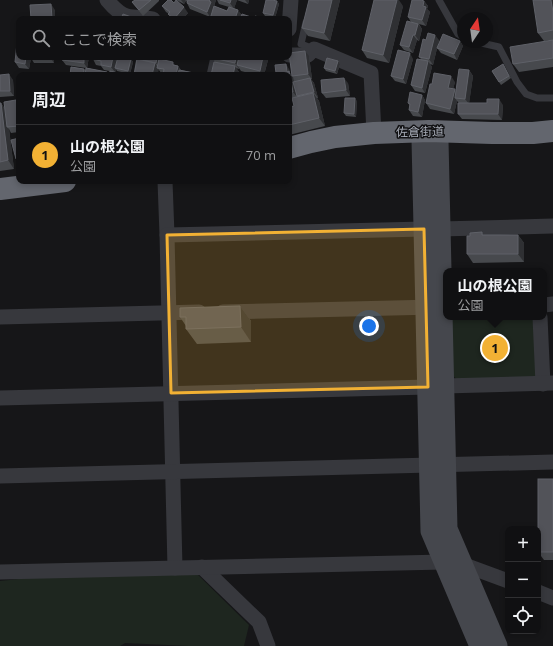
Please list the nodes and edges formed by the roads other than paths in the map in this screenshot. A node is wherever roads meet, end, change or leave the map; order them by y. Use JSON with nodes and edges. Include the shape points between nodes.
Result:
{"nodes":[{"id":1,"x":107,"y":0,"type":"edge"},
{"id":2,"x":291,"y":0,"type":"edge"},
{"id":3,"x":439,"y":0,"type":"edge"},
{"id":4,"x":308,"y":15,"type":"edge"},
{"id":5,"x":143,"y":16,"type":"edge"},
{"id":6,"x":290,"y":16,"type":"edge"},
{"id":7,"x":457,"y":32,"type":"edge"},
{"id":8,"x":493,"y":46,"type":"edge"},
{"id":9,"x":314,"y":49,"type":"junction"},
{"id":10,"x":292,"y":55,"type":"edge"},
{"id":11,"x":140,"y":60,"type":"edge"},
{"id":12,"x":213,"y":60,"type":"edge"},
{"id":13,"x":138,"y":72,"type":"edge"},
{"id":14,"x":211,"y":72,"type":"edge"},
{"id":15,"x":553,"y":98,"type":"edge"},
{"id":16,"x":429,"y":131,"type":"junction"},
{"id":17,"x":553,"y":131,"type":"edge"},
{"id":18,"x":374,"y":133,"type":"junction"},
{"id":19,"x":292,"y":147,"type":"edge"},
{"id":20,"x":41,"y":184,"type":"edge"},
{"id":21,"x":165,"y":184,"type":"edge"},
{"id":22,"x":0,"y":189,"type":"edge"},
{"id":23,"x":553,"y":226,"type":"edge"},
{"id":24,"x":432,"y":229,"type":"junction"},
{"id":25,"x":167,"y":235,"type":"junction"},
{"id":26,"x":438,"y":307,"type":"edge"},
{"id":27,"x":169,"y":313,"type":"junction"},
{"id":28,"x":0,"y":317,"type":"edge"},
{"id":29,"x":540,"y":320,"type":"edge"},
{"id":30,"x":548,"y":383,"type":"edge"},
{"id":31,"x":436,"y":386,"type":"junction"},
{"id":32,"x":171,"y":393,"type":"junction"},
{"id":33,"x":0,"y":398,"type":"edge"},
{"id":34,"x":553,"y":462,"type":"edge"},
{"id":35,"x":438,"y":465,"type":"junction"},
{"id":36,"x":173,"y":472,"type":"junction"},
{"id":37,"x":0,"y":476,"type":"edge"},
{"id":38,"x":453,"y":563,"type":"junction"},
{"id":39,"x":175,"y":568,"type":"junction"},
{"id":40,"x":202,"y":568,"type":"junction"},
{"id":41,"x":0,"y":572,"type":"edge"},
{"id":42,"x":505,"y":580,"type":"edge"},
{"id":43,"x":541,"y":593,"type":"edge"},
{"id":44,"x":553,"y":598,"type":"edge"},
{"id":45,"x":268,"y":646,"type":"edge"},
{"id":46,"x":480,"y":646,"type":"edge"},
{"id":47,"x":497,"y":646,"type":"edge"}],
"edges":[{"from":1,"to":5,"type":"street","via":[[114,7],[132,10]]},
{"from":2,"to":6,"type":"street"},
{"from":3,"to":7,"type":"lane"},
{"from":4,"to":9,"type":"lane","via":[[301,44]]},
{"from":8,"to":15,"type":"lane","via":[[499,47],[526,94],[537,98]]},
{"from":9,"to":10,"type":"street","via":[[308,55]]},
{"from":9,"to":18,"type":"street","via":[[371,73]]},
{"from":11,"to":13,"type":"lane"},
{"from":12,"to":14,"type":"lane"},
{"from":16,"to":17,"type":"highway","name":"佐倉街道"},
{"from":16,"to":18,"type":"highway","name":"佐倉街道"},
{"from":16,"to":24,"type":"street","via":[[422,140]]},
{"from":18,"to":19,"type":"highway","name":"佐倉街道","via":[[335,137]]},
{"from":20,"to":22,"type":"highway"},
{"from":21,"to":25,"type":"street"},
{"from":23,"to":24,"type":"street"},
{"from":24,"to":25,"type":"street"},
{"from":24,"to":26,"type":"street"},
{"from":25,"to":27,"type":"street"},
{"from":26,"to":27,"type":"street"},
{"from":26,"to":31,"type":"street"},
{"from":27,"to":28,"type":"street"},
{"from":27,"to":32,"type":"street"},
{"from":29,"to":30,"type":"street"},
{"from":30,"to":31,"type":"street"},
{"from":31,"to":32,"type":"street"},
{"from":31,"to":35,"type":"street"},
{"from":32,"to":33,"type":"street"},
{"from":32,"to":36,"type":"street"},
{"from":34,"to":35,"type":"street"},
{"from":35,"to":36,"type":"street"},
{"from":35,"to":38,"type":"street","via":[[431,531]]},
{"from":36,"to":37,"type":"street"},
{"from":36,"to":39,"type":"street"},
{"from":38,"to":40,"type":"street"},
{"from":38,"to":42,"type":"street"},
{"from":38,"to":46,"type":"street"},
{"from":38,"to":47,"type":"street"},
{"from":39,"to":40,"type":"street"},
{"from":39,"to":41,"type":"street"},
{"from":40,"to":45,"type":"street","via":[[259,622]]},
{"from":43,"to":44,"type":"street"}]}
